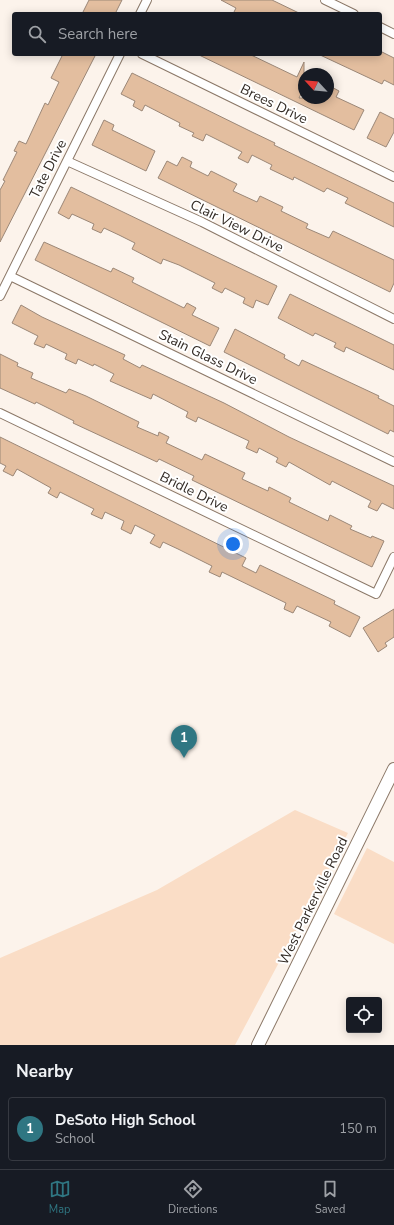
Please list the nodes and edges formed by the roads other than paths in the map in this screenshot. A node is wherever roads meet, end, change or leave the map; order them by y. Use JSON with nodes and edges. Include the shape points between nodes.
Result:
{"nodes":[{"id":1,"x":147,"y":0,"type":"edge"},
{"id":2,"x":325,"y":0,"type":"edge"},
{"id":3,"x":141,"y":12,"type":"edge"},
{"id":4,"x":350,"y":12,"type":"edge"},
{"id":5,"x":382,"y":28,"type":"edge"},
{"id":6,"x":394,"y":34,"type":"edge"},
{"id":7,"x":119,"y":56,"type":"edge"},
{"id":8,"x":146,"y":56,"type":"edge"},
{"id":9,"x":67,"y":161,"type":"junction"},
{"id":10,"x":394,"y":177,"type":"edge"},
{"id":11,"x":10,"y":276,"type":"junction"},
{"id":12,"x":0,"y":296,"type":"edge"},
{"id":13,"x":394,"y":319,"type":"edge"},
{"id":14,"x":0,"y":413,"type":"edge"},
{"id":15,"x":394,"y":462,"type":"edge"},
{"id":16,"x":394,"y":557,"type":"edge"},
{"id":17,"x":394,"y":769,"type":"edge"},
{"id":18,"x":258,"y":1045,"type":"edge"}],
"edges":[{"from":1,"to":3,"type":"street"},
{"from":2,"to":4,"type":"street"},
{"from":5,"to":6,"type":"street"},
{"from":7,"to":9,"type":"street","name":"Tate Drive"},
{"from":8,"to":10,"type":"street","name":"Brees Drive"},
{"from":9,"to":11,"type":"street","name":"Tate Drive"},
{"from":9,"to":13,"type":"street","name":"Clair View Drive","via":[[202,222]]},
{"from":11,"to":12,"type":"street","name":"Tate Drive"},
{"from":11,"to":15,"type":"street","name":"Stain Glass Drive"},
{"from":14,"to":16,"type":"street","name":"Bridle Drive","via":[[376,594]]},
{"from":17,"to":18,"type":"main road","name":"West Parkerville Road"}]}
